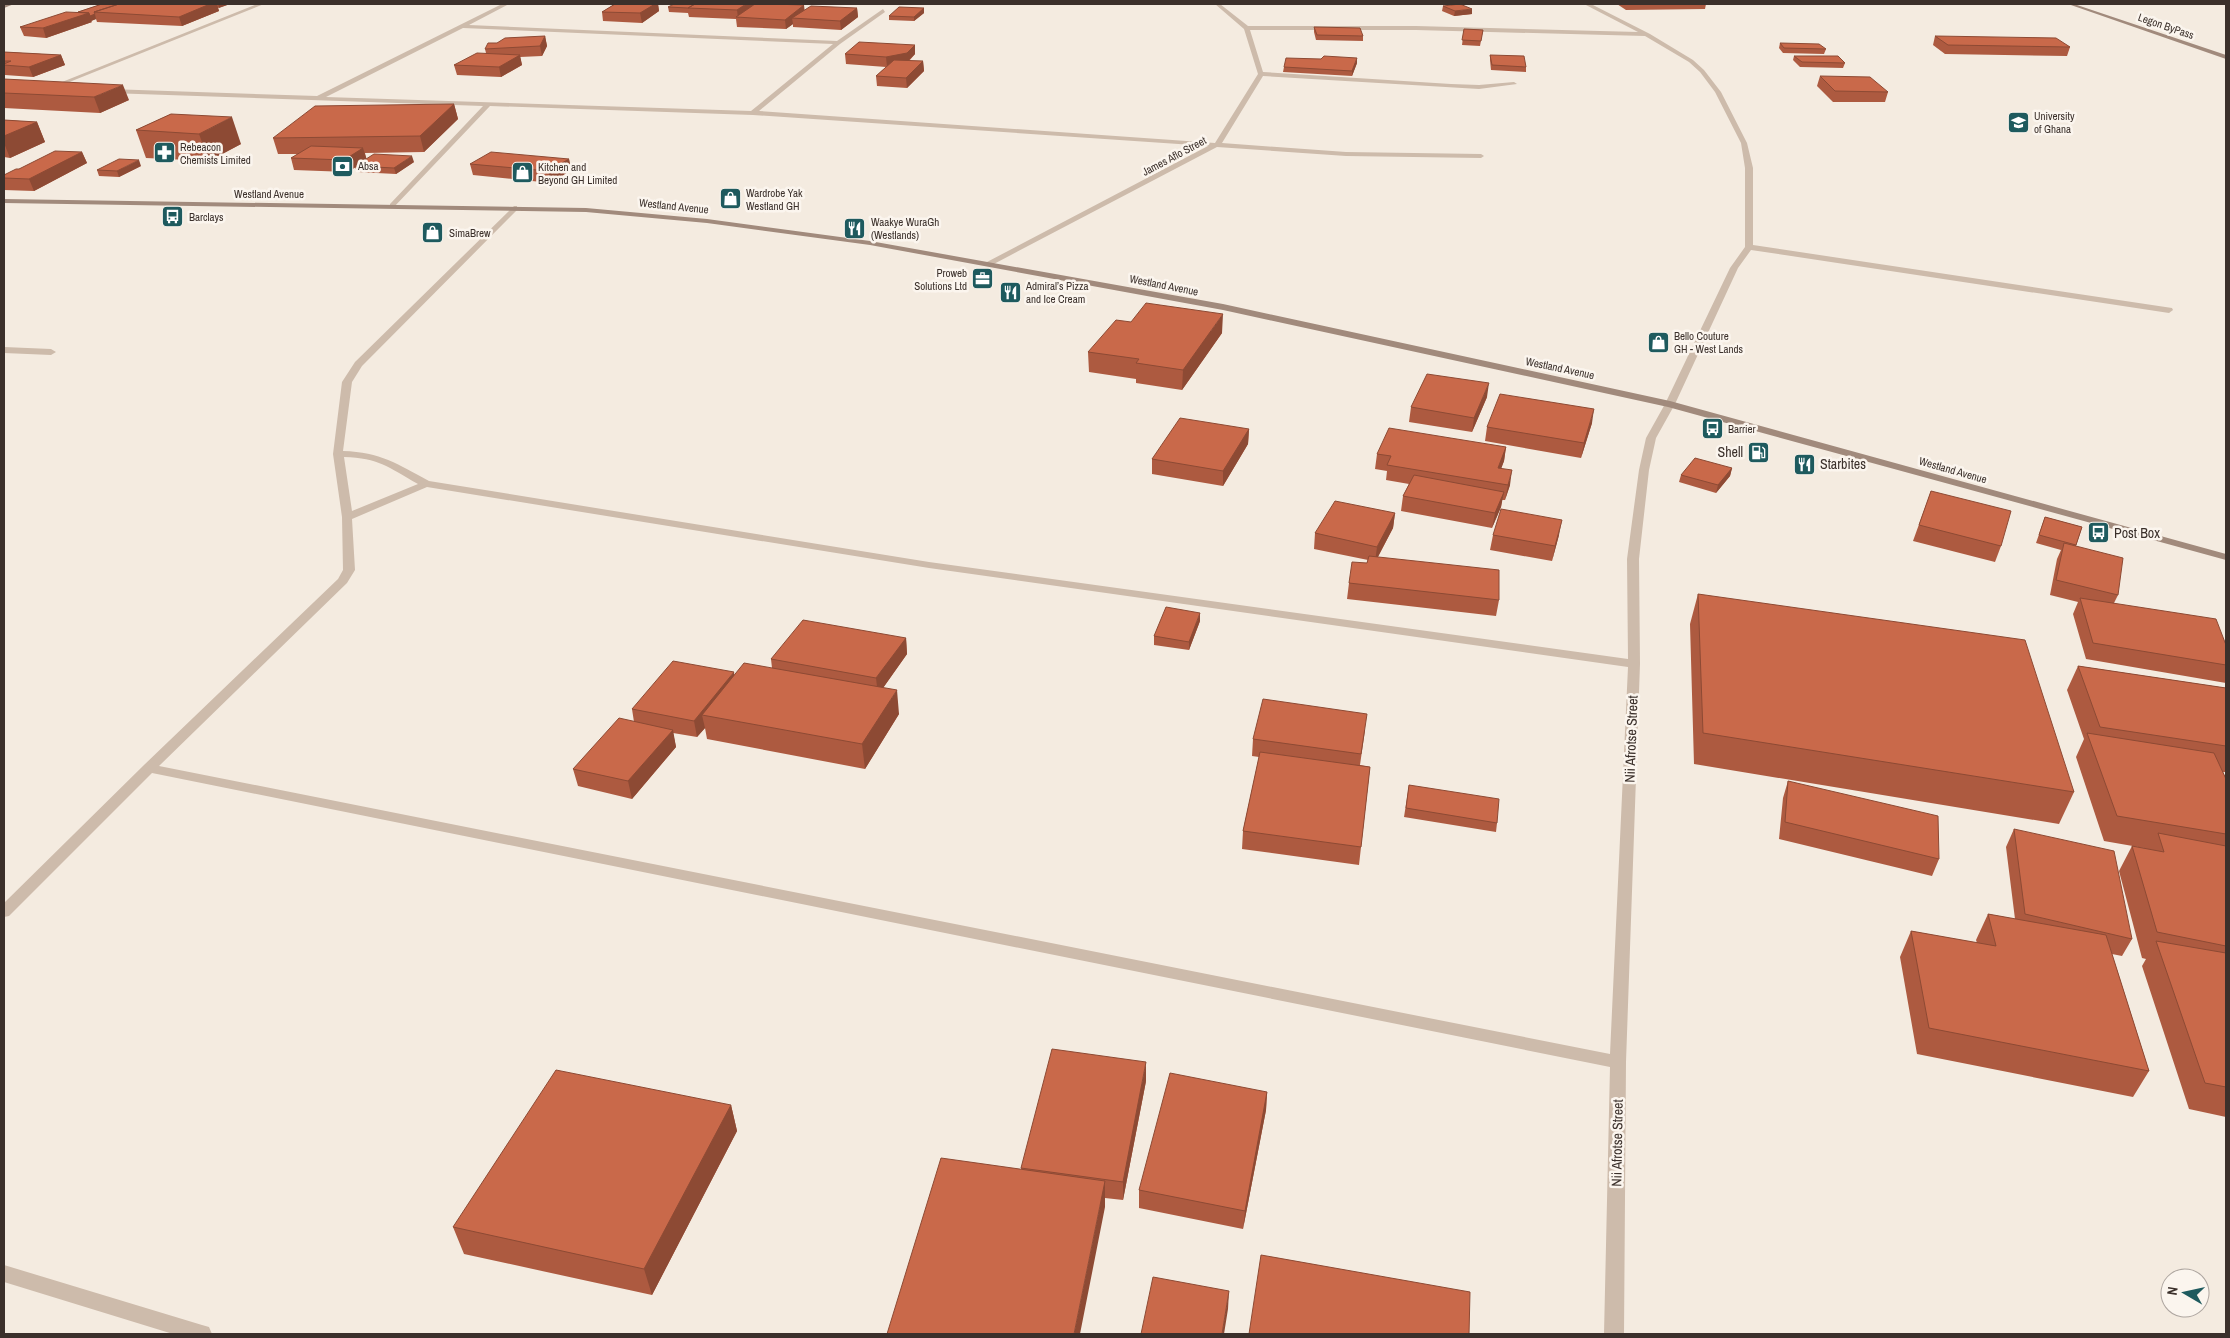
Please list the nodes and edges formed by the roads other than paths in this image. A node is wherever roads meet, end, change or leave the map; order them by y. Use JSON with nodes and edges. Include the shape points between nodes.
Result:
{"nodes":[{"id":1,"x":11,"y":4,"type":"edge"},
{"id":2,"x":261,"y":4,"type":"edge"},
{"id":3,"x":506,"y":4,"type":"edge"},
{"id":4,"x":1217,"y":4,"type":"edge"},
{"id":5,"x":1587,"y":4,"type":"edge"},
{"id":6,"x":2070,"y":4,"type":"edge"},
{"id":7,"x":4,"y":6,"type":"edge"},
{"id":8,"x":883,"y":11,"type":"dead end"},
{"id":9,"x":460,"y":26,"type":"junction"},
{"id":10,"x":1247,"y":28,"type":"junction"},
{"id":11,"x":1648,"y":34,"type":"junction"},
{"id":12,"x":838,"y":43,"type":"junction"},
{"id":13,"x":2226,"y":57,"type":"edge"},
{"id":14,"x":1261,"y":74,"type":"junction"},
{"id":15,"x":1514,"y":84,"type":"dead end"},
{"id":16,"x":39,"y":88,"type":"edge"},
{"id":17,"x":48,"y":88,"type":"junction"},
{"id":18,"x":68,"y":89,"type":"edge"},
{"id":19,"x":98,"y":90,"type":"edge"},
{"id":20,"x":317,"y":98,"type":"junction"},
{"id":21,"x":487,"y":105,"type":"junction"},
{"id":22,"x":753,"y":113,"type":"junction"},
{"id":23,"x":1218,"y":144,"type":"junction"},
{"id":24,"x":1481,"y":156,"type":"dead end"},
{"id":25,"x":4,"y":201,"type":"edge"},
{"id":26,"x":393,"y":206,"type":"junction"},
{"id":27,"x":514,"y":208,"type":"junction"},
{"id":28,"x":1749,"y":247,"type":"junction"},
{"id":29,"x":990,"y":264,"type":"junction"},
{"id":30,"x":2170,"y":310,"type":"dead end"},
{"id":31,"x":4,"y":350,"type":"edge"},
{"id":32,"x":51,"y":352,"type":"dead end"},
{"id":33,"x":1670,"y":404,"type":"junction"},
{"id":34,"x":338,"y":454,"type":"junction"},
{"id":35,"x":426,"y":484,"type":"junction"},
{"id":36,"x":347,"y":517,"type":"junction"},
{"id":37,"x":2226,"y":557,"type":"edge"},
{"id":38,"x":1634,"y":664,"type":"junction"},
{"id":39,"x":149,"y":768,"type":"junction"},
{"id":40,"x":4,"y":912,"type":"edge"},
{"id":41,"x":1618,"y":1062,"type":"junction"},
{"id":42,"x":4,"y":1273,"type":"edge"},
{"id":43,"x":202,"y":1334,"type":"edge"},
{"id":44,"x":1614,"y":1334,"type":"edge"}],
"edges":[{"from":1,"to":7,"type":"street"},
{"from":2,"to":17,"type":"street"},
{"from":3,"to":9,"type":"street"},
{"from":4,"to":10,"type":"street"},
{"from":5,"to":11,"type":"street"},
{"from":6,"to":13,"type":"street","name":"Legon ByPass"},
{"from":8,"to":12,"type":"street"},
{"from":9,"to":12,"type":"street"},
{"from":9,"to":20,"type":"street"},
{"from":10,"to":11,"type":"street","via":[[1416,28]]},
{"from":10,"to":14,"type":"street"},
{"from":11,"to":28,"type":"street","via":[[1702,71],[1718,92],[1744,143],[1749,168]]},
{"from":12,"to":22,"type":"street"},
{"from":14,"to":15,"type":"street","via":[[1451,86]]},
{"from":14,"to":23,"type":"street","name":"James Aflo Street"},
{"from":16,"to":17,"type":"street"},
{"from":17,"to":18,"type":"street"},
{"from":19,"to":20,"type":"street"},
{"from":20,"to":21,"type":"street"},
{"from":21,"to":22,"type":"street"},
{"from":21,"to":26,"type":"street"},
{"from":22,"to":23,"type":"street"},
{"from":23,"to":24,"type":"street","via":[[1346,154]]},
{"from":23,"to":29,"type":"street","name":"James Aflo Street"},
{"from":25,"to":26,"type":"street","name":"Westland Avenue"},
{"from":26,"to":27,"type":"street","name":"Westland Avenue"},
{"from":27,"to":29,"type":"street","name":"Westland Avenue","via":[[707,221],[870,243]]},
{"from":27,"to":34,"type":"street","via":[[358,364],[347,382]]},
{"from":28,"to":30,"type":"street"},
{"from":28,"to":33,"type":"street","name":"Nii Afrotse Street","via":[[1734,268]]},
{"from":29,"to":33,"type":"street","name":"Westland Avenue","via":[[1232,309]]},
{"from":31,"to":32,"type":"street"},
{"from":33,"to":37,"type":"street","name":"Westland Avenue"},
{"from":33,"to":38,"type":"street","name":"Nii Afrotse Street","via":[[1651,438],[1644,470],[1633,559]]},
{"from":34,"to":35,"type":"street","via":[[381,459]]},
{"from":34,"to":36,"type":"street"},
{"from":35,"to":36,"type":"street"},
{"from":35,"to":38,"type":"street","via":[[929,565]]},
{"from":36,"to":39,"type":"street","via":[[349,570],[344,581]]},
{"from":38,"to":41,"type":"street","name":"Nii Afrotse Street"},
{"from":39,"to":40,"type":"street"},
{"from":39,"to":41,"type":"street"},
{"from":41,"to":44,"type":"street","name":"Nii Afrotse Street"},
{"from":42,"to":43,"type":"street"}]}
